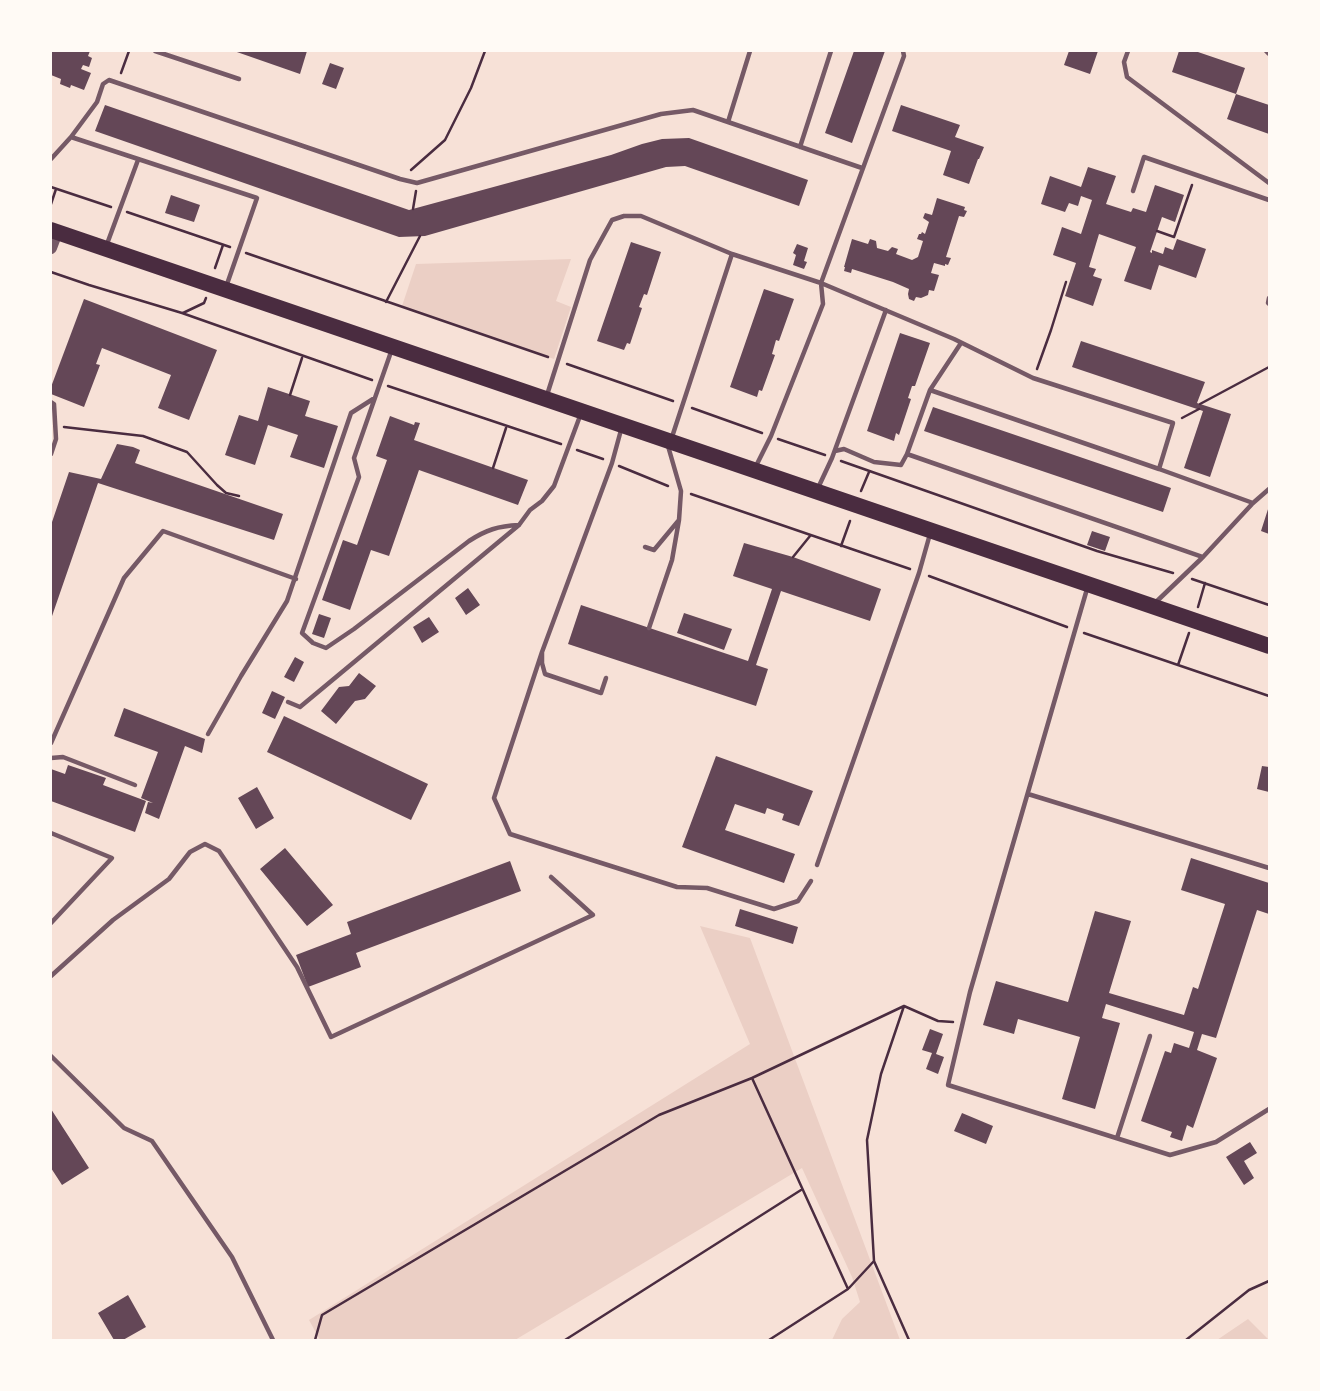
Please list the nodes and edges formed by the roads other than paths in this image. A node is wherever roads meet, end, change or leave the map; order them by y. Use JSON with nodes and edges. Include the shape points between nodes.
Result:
{"nodes":[{"id":1,"x":155,"y":51,"type":"edge"},
{"id":2,"x":750,"y":51,"type":"edge"},
{"id":3,"x":831,"y":51,"type":"edge"},
{"id":4,"x":903,"y":51,"type":"edge"},
{"id":5,"x":1128,"y":51,"type":"edge"},
{"id":6,"x":239,"y":79,"type":"dead end"},
{"id":7,"x":728,"y":122,"type":"junction"},
{"id":8,"x":71,"y":137,"type":"junction"},
{"id":9,"x":800,"y":147,"type":"junction"},
{"id":10,"x":51,"y":159,"type":"edge"},
{"id":11,"x":138,"y":160,"type":"junction"},
{"id":12,"x":862,"y":169,"type":"junction"},
{"id":13,"x":1269,"y":183,"type":"edge"},
{"id":14,"x":1133,"y":191,"type":"dead end"},
{"id":15,"x":1269,"y":200,"type":"edge"},
{"id":16,"x":54,"y":231,"type":"edge"},
{"id":17,"x":51,"y":248,"type":"edge"},
{"id":18,"x":106,"y":248,"type":"junction"},
{"id":19,"x":732,"y":254,"type":"junction"},
{"id":20,"x":821,"y":283,"type":"junction"},
{"id":21,"x":225,"y":290,"type":"junction"},
{"id":22,"x":1269,"y":298,"type":"edge"},
{"id":23,"x":1269,"y":304,"type":"edge"},
{"id":24,"x":886,"y":310,"type":"junction"},
{"id":25,"x":961,"y":342,"type":"junction"},
{"id":26,"x":393,"y":347,"type":"junction"},
{"id":27,"x":930,"y":390,"type":"junction"},
{"id":28,"x":374,"y":399,"type":"junction"},
{"id":29,"x":546,"y":399,"type":"junction"},
{"id":30,"x":51,"y":402,"type":"edge"},
{"id":31,"x":582,"y":412,"type":"junction"},
{"id":32,"x":622,"y":426,"type":"junction"},
{"id":33,"x":668,"y":440,"type":"junction"},
{"id":34,"x":835,"y":451,"type":"junction"},
{"id":35,"x":51,"y":453,"type":"edge"},
{"id":36,"x":907,"y":454,"type":"junction"},
{"id":37,"x":1159,"y":469,"type":"junction"},
{"id":38,"x":754,"y":470,"type":"junction"},
{"id":39,"x":1269,"y":489,"type":"edge"},
{"id":40,"x":816,"y":492,"type":"junction"},
{"id":41,"x":1254,"y":503,"type":"junction"},
{"id":42,"x":679,"y":520,"type":"junction"},
{"id":43,"x":519,"y":525,"type":"junction"},
{"id":44,"x":931,"y":530,"type":"junction"},
{"id":45,"x":645,"y":547,"type":"dead end"},
{"id":46,"x":1203,"y":556,"type":"junction"},
{"id":47,"x":296,"y":579,"type":"junction"},
{"id":48,"x":1088,"y":585,"type":"junction"},
{"id":49,"x":1151,"y":606,"type":"junction"},
{"id":50,"x":649,"y":628,"type":"dead end"},
{"id":51,"x":1269,"y":646,"type":"edge"},
{"id":52,"x":542,"y":652,"type":"junction"},
{"id":53,"x":606,"y":677,"type":"dead end"},
{"id":54,"x":288,"y":702,"type":"dead end"},
{"id":55,"x":208,"y":734,"type":"dead end"},
{"id":56,"x":51,"y":743,"type":"edge"},
{"id":57,"x":51,"y":758,"type":"edge"},
{"id":58,"x":135,"y":785,"type":"dead end"},
{"id":59,"x":1028,"y":794,"type":"junction"},
{"id":60,"x":51,"y":833,"type":"edge"},
{"id":61,"x":817,"y":865,"type":"dead end"},
{"id":62,"x":1269,"y":868,"type":"edge"},
{"id":63,"x":551,"y":877,"type":"dead end"},
{"id":64,"x":811,"y":881,"type":"dead end"},
{"id":65,"x":51,"y":923,"type":"edge"},
{"id":66,"x":51,"y":976,"type":"edge"},
{"id":67,"x":1150,"y":1036,"type":"dead end"},
{"id":68,"x":51,"y":1056,"type":"edge"},
{"id":69,"x":1269,"y":1109,"type":"edge"},
{"id":70,"x":1117,"y":1138,"type":"junction"},
{"id":71,"x":273,"y":1340,"type":"edge"}],
"edges":[{"from":1,"to":6,"type":"lane"},
{"from":2,"to":7,"type":"lane"},
{"from":3,"to":9,"type":"lane"},
{"from":4,"to":12,"type":"lane"},
{"from":5,"to":13,"type":"lane","via":[[1124,62],[1127,77]]},
{"from":7,"to":8,"type":"lane","via":[[693,110],[661,114],[417,183],[109,80]]},
{"from":7,"to":9,"type":"lane"},
{"from":8,"to":10,"type":"lane"},
{"from":8,"to":11,"type":"lane"},
{"from":9,"to":12,"type":"lane"},
{"from":11,"to":18,"type":"lane"},
{"from":11,"to":21,"type":"lane","via":[[257,198]]},
{"from":12,"to":20,"type":"lane"},
{"from":14,"to":15,"type":"lane","via":[[1144,158]]},
{"from":16,"to":17,"type":"street"},
{"from":16,"to":18,"type":"main road"},
{"from":18,"to":21,"type":"main road"},
{"from":19,"to":20,"type":"lane"},
{"from":19,"to":29,"type":"lane","via":[[641,216],[612,220],[590,260]]},
{"from":19,"to":33,"type":"lane"},
{"from":20,"to":24,"type":"lane"},
{"from":20,"to":38,"type":"lane","via":[[823,304]]},
{"from":21,"to":26,"type":"main road"},
{"from":22,"to":23,"type":"lane"},
{"from":24,"to":25,"type":"lane"},
{"from":24,"to":34,"type":"lane"},
{"from":25,"to":27,"type":"lane"},
{"from":25,"to":37,"type":"lane","via":[[1033,378],[1173,423]]},
{"from":26,"to":28,"type":"lane"},
{"from":26,"to":29,"type":"main road"},
{"from":27,"to":36,"type":"lane"},
{"from":27,"to":37,"type":"lane"},
{"from":28,"to":43,"type":"lane","via":[[354,457],[359,477],[302,633],[306,638],[326,648],[475,537],[500,526]]},
{"from":28,"to":47,"type":"lane","via":[[351,413]]},
{"from":29,"to":31,"type":"main road"},
{"from":30,"to":35,"type":"lane","via":[[56,439]]},
{"from":31,"to":32,"type":"main road"},
{"from":31,"to":43,"type":"lane","via":[[554,486]]},
{"from":32,"to":33,"type":"main road"},
{"from":32,"to":52,"type":"lane"},
{"from":33,"to":38,"type":"main road"},
{"from":33,"to":42,"type":"lane","via":[[681,491]]},
{"from":34,"to":36,"type":"lane","via":[[844,449],[874,462],[901,465]]},
{"from":34,"to":40,"type":"lane"},
{"from":36,"to":46,"type":"lane"},
{"from":37,"to":41,"type":"lane"},
{"from":38,"to":40,"type":"main road"},
{"from":39,"to":41,"type":"lane"},
{"from":40,"to":44,"type":"main road"},
{"from":41,"to":46,"type":"lane"},
{"from":42,"to":45,"type":"lane","via":[[654,550]]},
{"from":42,"to":50,"type":"lane","via":[[672,560]]},
{"from":43,"to":54,"type":"lane","via":[[300,707]]},
{"from":44,"to":48,"type":"main road"},
{"from":44,"to":61,"type":"lane"},
{"from":46,"to":49,"type":"lane"},
{"from":47,"to":55,"type":"lane"},
{"from":47,"to":56,"type":"lane","via":[[163,531],[124,578]]},
{"from":48,"to":49,"type":"main road"},
{"from":48,"to":59,"type":"lane"},
{"from":49,"to":51,"type":"main road"},
{"from":52,"to":53,"type":"lane","via":[[545,674],[601,693]]},
{"from":52,"to":64,"type":"lane","via":[[494,798],[510,834],[677,887],[708,888],[774,909],[798,901]]},
{"from":57,"to":58,"type":"lane","via":[[63,757]]},
{"from":59,"to":62,"type":"lane"},
{"from":59,"to":70,"type":"lane","via":[[948,1085]]},
{"from":60,"to":65,"type":"lane","via":[[112,858]]},
{"from":63,"to":66,"type":"lane","via":[[593,915],[331,1037],[297,967],[219,851],[205,844],[190,852],[169,879],[113,920]]},
{"from":67,"to":70,"type":"lane"},
{"from":68,"to":71,"type":"lane","via":[[124,1128],[152,1140],[232,1257]]},
{"from":69,"to":70,"type":"lane","via":[[1216,1142],[1170,1155]]}]}
